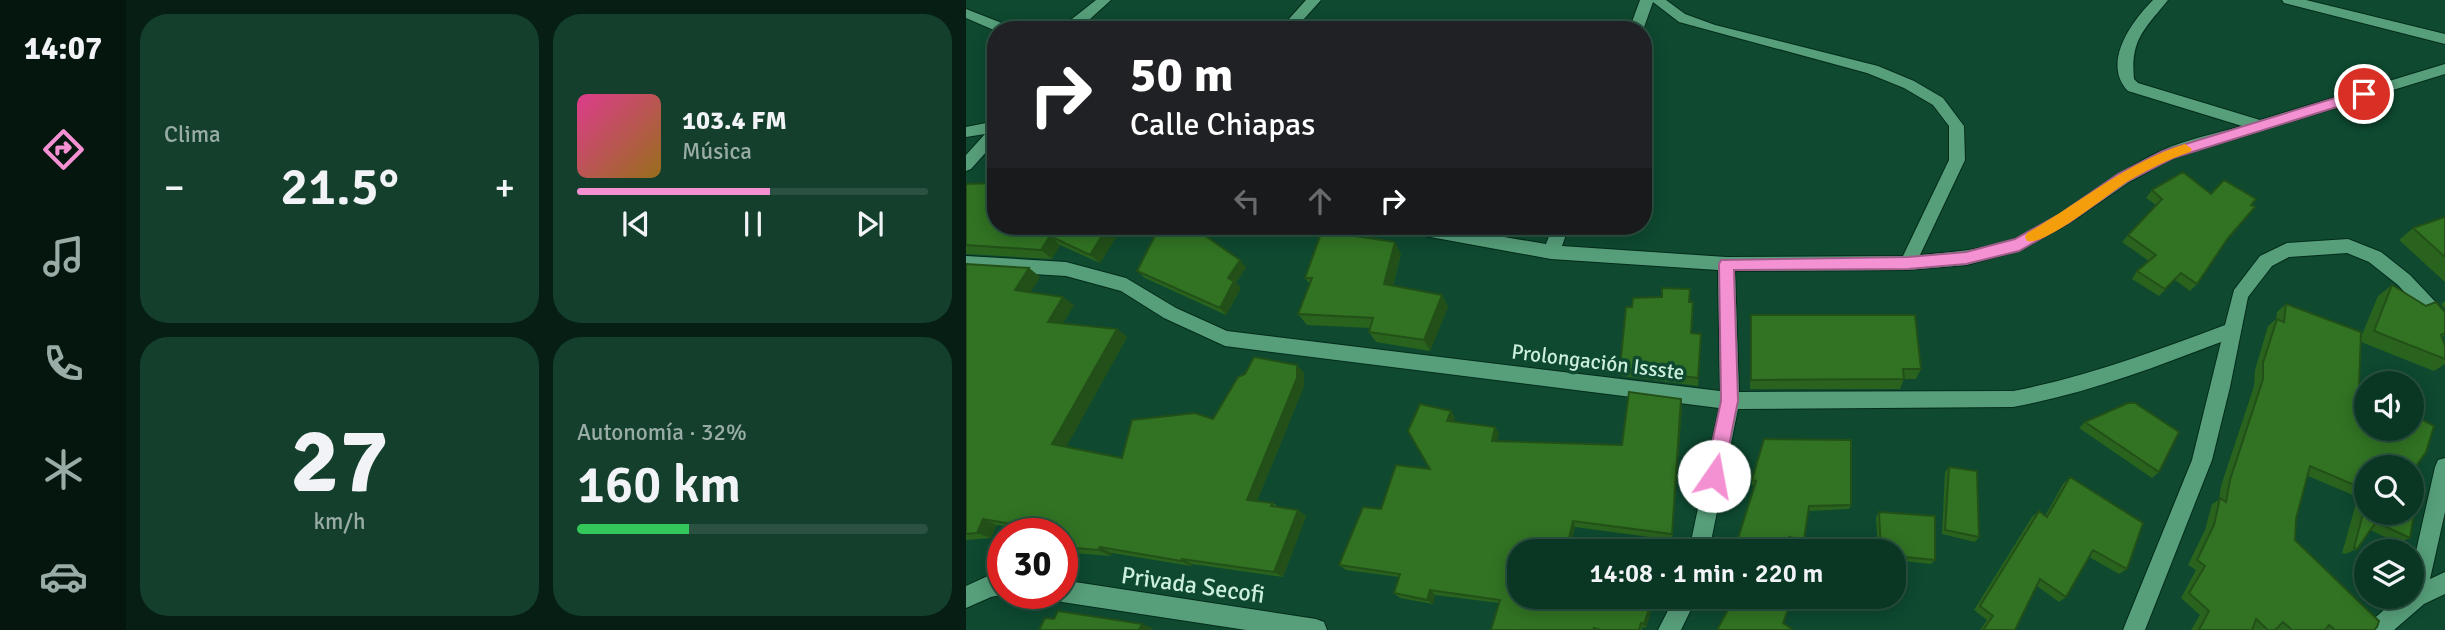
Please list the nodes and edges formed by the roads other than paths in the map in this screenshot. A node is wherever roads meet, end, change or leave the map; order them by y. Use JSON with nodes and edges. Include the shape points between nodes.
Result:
{"nodes":[{"id":1,"x":1104,"y":0,"type":"edge"},
{"id":2,"x":1314,"y":0,"type":"edge"},
{"id":3,"x":1647,"y":0,"type":"edge"},
{"id":4,"x":1658,"y":0,"type":"edge"},
{"id":5,"x":2161,"y":0,"type":"edge"},
{"id":6,"x":2289,"y":0,"type":"edge"},
{"id":7,"x":966,"y":13,"type":"edge"},
{"id":8,"x":1078,"y":21,"type":"edge"},
{"id":9,"x":1294,"y":21,"type":"edge"},
{"id":10,"x":1639,"y":21,"type":"edge"},
{"id":11,"x":987,"y":22,"type":"edge"},
{"id":12,"x":2445,"y":39,"type":"edge"},
{"id":13,"x":2445,"y":69,"type":"edge"},
{"id":14,"x":2257,"y":125,"type":"junction"},
{"id":15,"x":987,"y":130,"type":"edge"},
{"id":16,"x":966,"y":132,"type":"edge"},
{"id":17,"x":987,"y":140,"type":"edge"},
{"id":18,"x":966,"y":165,"type":"edge"},
{"id":19,"x":1454,"y":235,"type":"edge"},
{"id":20,"x":1558,"y":235,"type":"edge"},
{"id":21,"x":1551,"y":252,"type":"junction"},
{"id":22,"x":966,"y":263,"type":"edge"},
{"id":23,"x":1908,"y":263,"type":"junction"},
{"id":24,"x":1726,"y":264,"type":"junction"},
{"id":25,"x":2445,"y":324,"type":"edge"},
{"id":26,"x":2231,"y":330,"type":"junction"},
{"id":27,"x":1730,"y":401,"type":"junction"},
{"id":28,"x":2445,"y":467,"type":"edge"},
{"id":29,"x":1701,"y":539,"type":"edge"},
{"id":30,"x":2424,"y":564,"type":"edge"},
{"id":31,"x":2445,"y":583,"type":"edge"},
{"id":32,"x":987,"y":587,"type":"edge"},
{"id":33,"x":1078,"y":593,"type":"edge"},
{"id":34,"x":2424,"y":593,"type":"edge"},
{"id":35,"x":966,"y":597,"type":"edge"},
{"id":36,"x":1680,"y":609,"type":"edge"},
{"id":37,"x":2402,"y":609,"type":"edge"},
{"id":38,"x":1316,"y":630,"type":"edge"},
{"id":39,"x":1669,"y":630,"type":"edge"},
{"id":40,"x":2134,"y":630,"type":"edge"},
{"id":41,"x":2378,"y":630,"type":"edge"}],
"edges":[{"from":1,"to":8,"type":"street"},
{"from":2,"to":9,"type":"street"},
{"from":3,"to":10,"type":"street"},
{"from":4,"to":23,"type":"street","via":[[1681,18],[1723,32],[1796,46],[1873,70],[1917,88],[1941,105],[1955,122],[1957,160]]},
{"from":5,"to":14,"type":"street","via":[[2130,35],[2127,81],[2133,87]]},
{"from":6,"to":12,"type":"street"},
{"from":7,"to":11,"type":"street"},
{"from":13,"to":14,"type":"street"},
{"from":14,"to":23,"type":"street","via":[[2168,154],[2019,244],[1966,258]]},
{"from":15,"to":16,"type":"street"},
{"from":17,"to":18,"type":"street"},
{"from":19,"to":21,"type":"street"},
{"from":20,"to":21,"type":"street"},
{"from":21,"to":24,"type":"street"},
{"from":22,"to":27,"type":"street","name":"Prolongación Issste","via":[[1066,269],[1126,285],[1170,313],[1225,338]]},
{"from":23,"to":24,"type":"street"},
{"from":24,"to":27,"type":"street"},
{"from":25,"to":26,"type":"street","via":[[2404,279],[2375,257],[2348,246],[2287,250],[2266,261],[2240,295]]},
{"from":26,"to":27,"type":"street","name":"Prolongación Issste","via":[[2133,369],[2013,399]]},
{"from":26,"to":40,"type":"street","via":[[2202,460]]},
{"from":27,"to":29,"type":"street"},
{"from":28,"to":30,"type":"street"},
{"from":31,"to":34,"type":"street"},
{"from":32,"to":35,"type":"street"},
{"from":33,"to":38,"type":"street","name":"Privada Secofi"},
{"from":36,"to":39,"type":"street"},
{"from":37,"to":41,"type":"street"}]}
